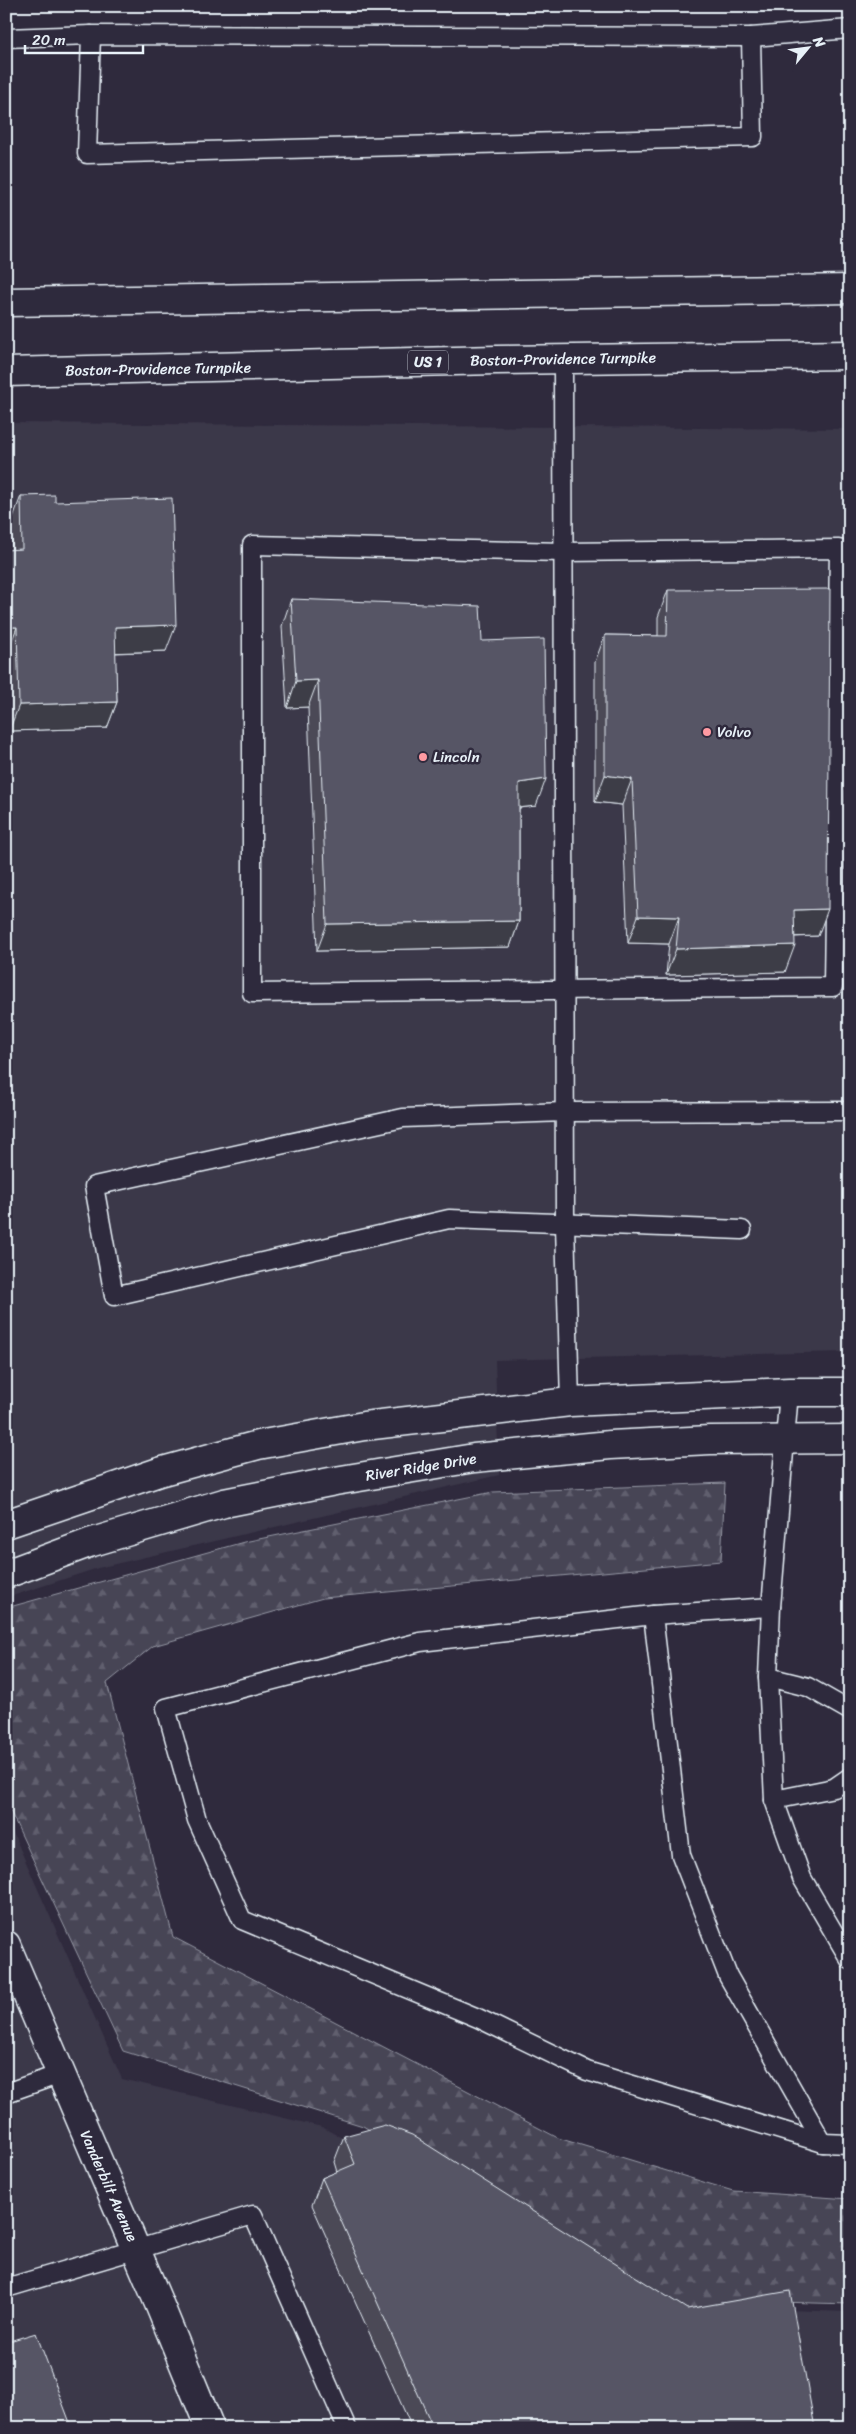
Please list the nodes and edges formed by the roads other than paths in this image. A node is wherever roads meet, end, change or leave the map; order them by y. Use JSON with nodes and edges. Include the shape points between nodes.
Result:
{"nodes":[{"id":1,"x":850,"y":29,"type":"edge"},
{"id":2,"x":91,"y":35,"type":"junction"},
{"id":3,"x":751,"y":36,"type":"junction"},
{"id":4,"x":6,"y":38,"type":"edge"},
{"id":5,"x":850,"y":289,"type":"edge"},
{"id":6,"x":6,"y":302,"type":"edge"},
{"id":7,"x":850,"y":355,"type":"edge"},
{"id":8,"x":563,"y":359,"type":"junction"},
{"id":9,"x":6,"y":372,"type":"edge"},
{"id":10,"x":563,"y":552,"type":"junction"},
{"id":11,"x":564,"y":989,"type":"junction"},
{"id":12,"x":850,"y":1111,"type":"edge"},
{"id":13,"x":564,"y":1112,"type":"junction"},
{"id":14,"x":565,"y":1225,"type":"junction"},
{"id":15,"x":742,"y":1230,"type":"dead end"},
{"id":16,"x":789,"y":1392,"type":"junction"},
{"id":17,"x":850,"y":1392,"type":"edge"},
{"id":18,"x":570,"y":1402,"type":"junction"},
{"id":19,"x":786,"y":1438,"type":"junction"},
{"id":20,"x":850,"y":1439,"type":"edge"},
{"id":21,"x":6,"y":1524,"type":"edge"},
{"id":22,"x":6,"y":1574,"type":"edge"},
{"id":23,"x":771,"y":1607,"type":"junction"},
{"id":24,"x":653,"y":1614,"type":"junction"},
{"id":25,"x":768,"y":1677,"type":"junction"},
{"id":26,"x":850,"y":1711,"type":"edge"},
{"id":27,"x":850,"y":1777,"type":"edge"},
{"id":28,"x":774,"y":1800,"type":"junction"},
{"id":29,"x":6,"y":1946,"type":"edge"},
{"id":30,"x":850,"y":1960,"type":"edge"},
{"id":31,"x":60,"y":2074,"type":"junction"},
{"id":32,"x":6,"y":2093,"type":"edge"},
{"id":33,"x":823,"y":2143,"type":"junction"},
{"id":34,"x":850,"y":2144,"type":"edge"},
{"id":35,"x":136,"y":2248,"type":"junction"},
{"id":36,"x":6,"y":2288,"type":"edge"},
{"id":37,"x":210,"y":2428,"type":"edge"},
{"id":38,"x":347,"y":2428,"type":"edge"}],
"edges":[{"from":1,"to":3,"type":"lane"},
{"from":2,"to":3,"type":"lane"},
{"from":2,"to":3,"type":"lane","via":[[87,154],[753,138]]},
{"from":2,"to":4,"type":"lane"},
{"from":5,"to":6,"type":"street"},
{"from":7,"to":8,"type":"street","name":"Boston-Providence Turnpike","number":"US 1"},
{"from":8,"to":9,"type":"street","name":"Boston-Providence Turnpike","number":"US 1"},
{"from":8,"to":10,"type":"lane"},
{"from":10,"to":11,"type":"lane"},
{"from":10,"to":11,"type":"lane","via":[[839,548],[833,986]]},
{"from":10,"to":11,"type":"lane","via":[[252,545],[252,993]]},
{"from":11,"to":13,"type":"lane"},
{"from":12,"to":13,"type":"lane"},
{"from":13,"to":14,"type":"lane"},
{"from":13,"to":14,"type":"lane","via":[[403,1118],[94,1186],[114,1296],[449,1219]]},
{"from":14,"to":15,"type":"lane"},
{"from":14,"to":18,"type":"lane"},
{"from":16,"to":17,"type":"street"},
{"from":16,"to":18,"type":"street"},
{"from":16,"to":19,"type":"lane"},
{"from":18,"to":21,"type":"street","via":[[364,1426],[258,1445],[159,1472]]},
{"from":19,"to":20,"type":"street","name":"River Ridge Drive"},
{"from":19,"to":22,"type":"street","name":"River Ridge Drive","via":[[610,1445],[474,1458],[335,1481],[224,1503],[89,1544]]},
{"from":19,"to":23,"type":"lane"},
{"from":23,"to":24,"type":"lane"},
{"from":23,"to":25,"type":"lane"},
{"from":24,"to":33,"type":"lane","via":[[681,1855],[728,1976]]},
{"from":24,"to":33,"type":"lane","via":[[420,1642],[166,1708],[197,1820],[242,1920],[478,2018],[587,2071]]},
{"from":25,"to":26,"type":"lane","via":[[808,1687]]},
{"from":25,"to":28,"type":"lane"},
{"from":27,"to":28,"type":"lane","via":[[834,1788]]},
{"from":28,"to":30,"type":"lane","via":[[802,1878]]},
{"from":29,"to":31,"type":"street","name":"Vanderbilt Avenue"},
{"from":31,"to":32,"type":"lane"},
{"from":31,"to":35,"type":"street","name":"Vanderbilt Avenue"},
{"from":33,"to":34,"type":"lane"},
{"from":35,"to":36,"type":"lane"},
{"from":35,"to":37,"type":"street","name":"Vanderbilt Avenue"},
{"from":35,"to":38,"type":"lane","via":[[253,2215]]}]}
